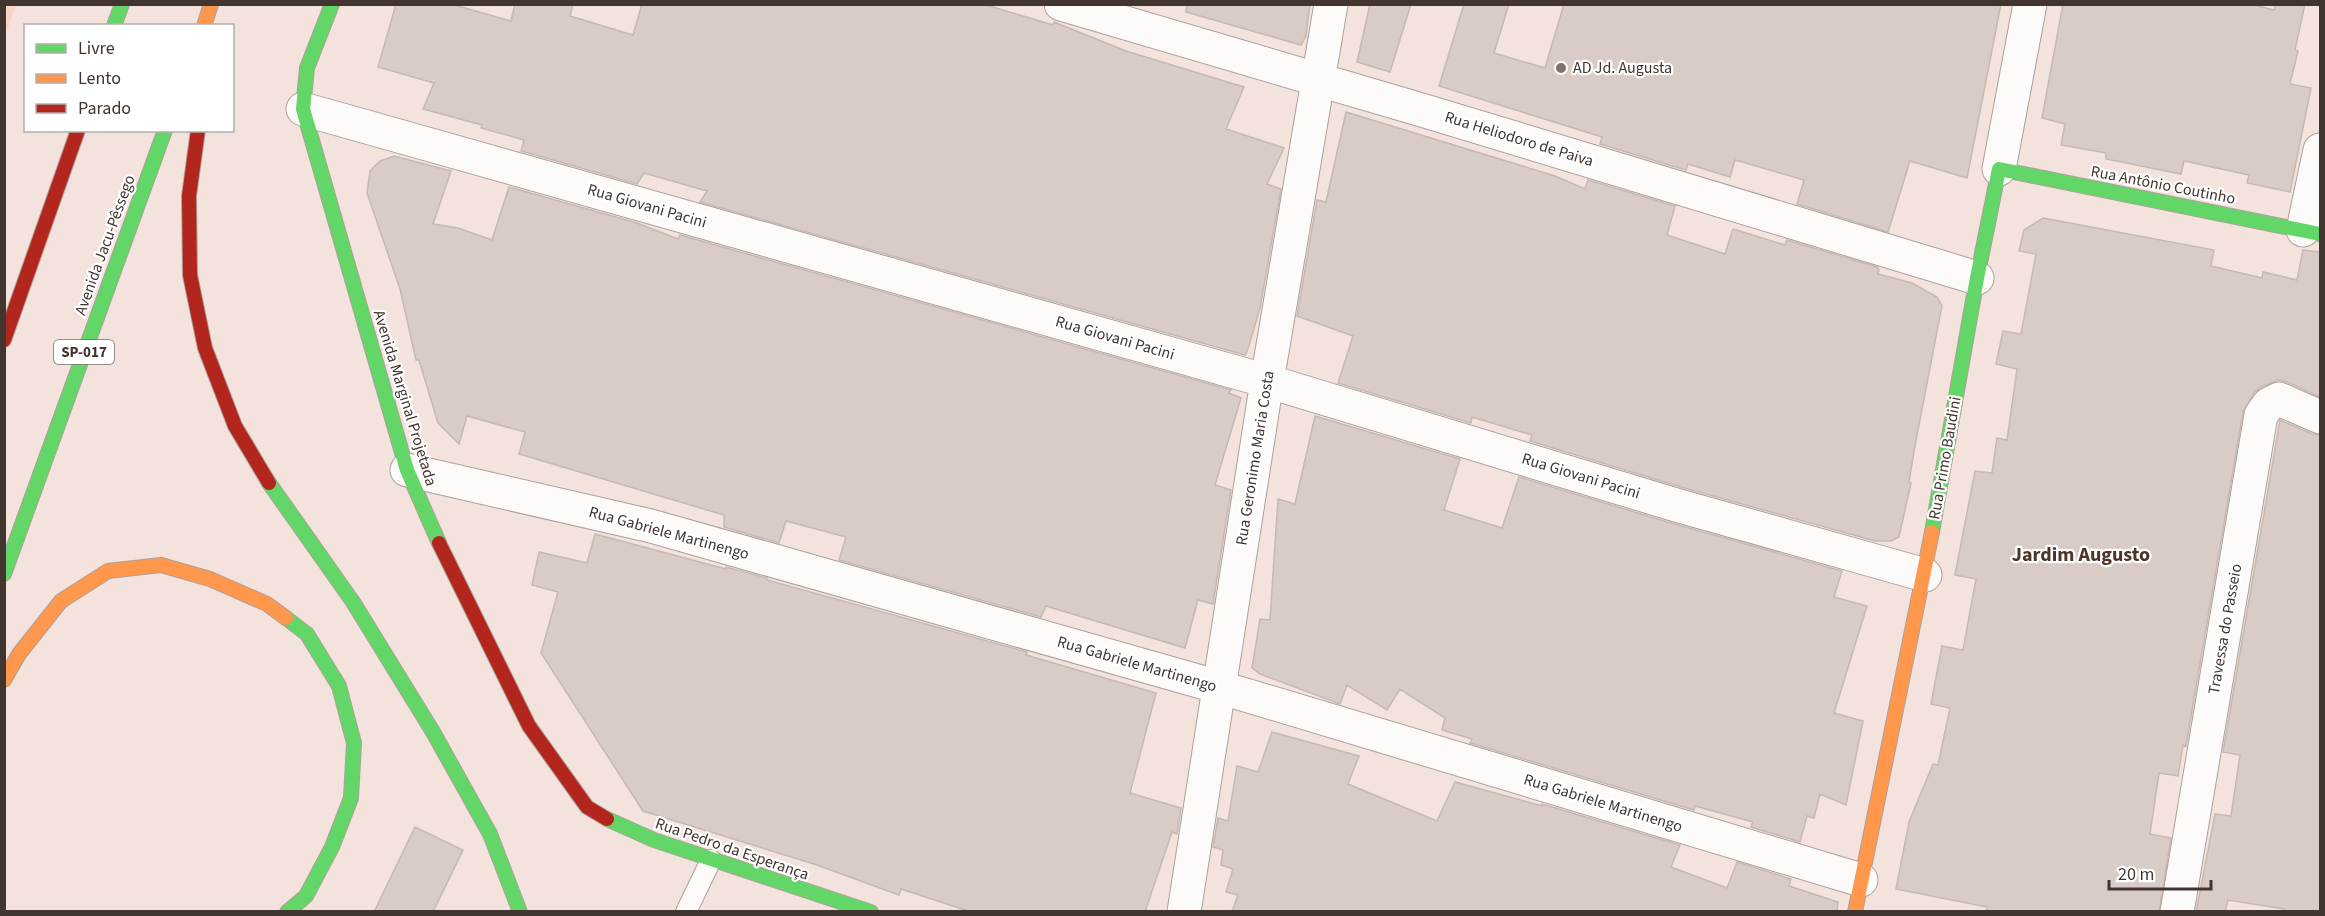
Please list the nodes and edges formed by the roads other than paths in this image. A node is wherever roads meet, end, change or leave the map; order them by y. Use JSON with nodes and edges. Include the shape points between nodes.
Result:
{"nodes":[{"id":1,"x":122,"y":4,"type":"edge"},
{"id":2,"x":212,"y":4,"type":"edge"},
{"id":3,"x":332,"y":4,"type":"edge"},
{"id":4,"x":1061,"y":4,"type":"edge"},
{"id":5,"x":1331,"y":4,"type":"edge"},
{"id":6,"x":2030,"y":4,"type":"edge"},
{"id":7,"x":115,"y":24,"type":"edge"},
{"id":8,"x":205,"y":24,"type":"edge"},
{"id":9,"x":211,"y":24,"type":"edge"},
{"id":10,"x":1319,"y":80,"type":"junction"},
{"id":11,"x":303,"y":109,"type":"junction"},
{"id":12,"x":77,"y":132,"type":"edge"},
{"id":13,"x":164,"y":132,"type":"edge"},
{"id":14,"x":198,"y":132,"type":"edge"},
{"id":15,"x":2320,"y":150,"type":"edge"},
{"id":16,"x":1999,"y":169,"type":"junction"},
{"id":17,"x":2312,"y":232,"type":"edge"},
{"id":18,"x":1977,"y":278,"type":"junction"},
{"id":19,"x":4,"y":340,"type":"edge"},
{"id":20,"x":1267,"y":381,"type":"junction"},
{"id":21,"x":2320,"y":417,"type":"edge"},
{"id":22,"x":407,"y":470,"type":"junction"},
{"id":23,"x":4,"y":574,"type":"edge"},
{"id":24,"x":1924,"y":575,"type":"junction"},
{"id":25,"x":4,"y":680,"type":"edge"},
{"id":26,"x":1219,"y":687,"type":"junction"},
{"id":27,"x":587,"y":807,"type":"joint"},
{"id":28,"x":711,"y":860,"type":"junction"},
{"id":29,"x":1858,"y":896,"type":"edge"},
{"id":30,"x":287,"y":912,"type":"edge"},
{"id":31,"x":520,"y":912,"type":"edge"},
{"id":32,"x":686,"y":912,"type":"edge"},
{"id":33,"x":871,"y":912,"type":"edge"},
{"id":34,"x":1184,"y":912,"type":"edge"},
{"id":35,"x":2177,"y":912,"type":"edge"}],
"edges":[{"from":1,"to":7,"type":"main road"},
{"from":2,"to":8,"type":"main road"},
{"from":2,"to":9,"type":"main road"},
{"from":3,"to":11,"type":"main road","name":"Avenida Marginal Projetada","via":[[307,68]]},
{"from":4,"to":10,"type":"street","name":"Rua Heliodoro de Paiva"},
{"from":5,"to":10,"type":"street","name":"Rua Geronimo Maria Costa"},
{"from":6,"to":16,"type":"street","name":"Rua Primo Baudini"},
{"from":10,"to":18,"type":"street","name":"Rua Heliodoro de Paiva"},
{"from":10,"to":20,"type":"street","name":"Rua Geronimo Maria Costa"},
{"from":11,"to":20,"type":"street","name":"Rua Giovani Pacini"},
{"from":11,"to":22,"type":"main road","name":"Avenida Marginal Projetada"},
{"from":12,"to":19,"type":"main road"},
{"from":13,"to":23,"type":"main road","name":"Avenida Jacu-Pêssego","number":"SP-017"},
{"from":14,"to":31,"type":"main road","via":[[189,196],[190,275],[205,348],[235,426],[275,492],[353,602],[433,732],[490,834]]},
{"from":15,"to":17,"type":"street"},
{"from":16,"to":17,"type":"main road","name":"Rua Antônio Coutinho"},
{"from":16,"to":18,"type":"main road","name":"Rua Primo Baudini"},
{"from":18,"to":24,"type":"main road","name":"Rua Primo Baudini"},
{"from":20,"to":24,"type":"street","name":"Rua Giovani Pacini","via":[[1676,505]]},
{"from":20,"to":26,"type":"street","name":"Rua Geronimo Maria Costa"},
{"from":21,"to":35,"type":"street","name":"Travessa do Passeio","via":[[2279,399],[2261,415]]},
{"from":22,"to":26,"type":"street","name":"Rua Gabriele Martinengo","via":[[651,526]]},
{"from":22,"to":27,"type":"main road","name":"Avenida Marginal Projetada","via":[[529,726]]},
{"from":24,"to":29,"type":"main road","name":"Rua Primo Baudini"},
{"from":25,"to":30,"type":"main road","via":[[19,654],[61,601],[108,571],[161,565],[210,579],[267,604],[307,634],[339,686],[354,742],[351,798],[333,847],[306,896]]},
{"from":26,"to":29,"type":"street","name":"Rua Gabriele Martinengo"},
{"from":26,"to":34,"type":"street","name":"Rua Geronimo Maria Costa"},
{"from":27,"to":28,"type":"main road","name":"Rua Pedro da Esperança","via":[[617,825]]},
{"from":28,"to":32,"type":"lane"},
{"from":28,"to":33,"type":"main road","name":"Rua Pedro da Esperança"}]}
